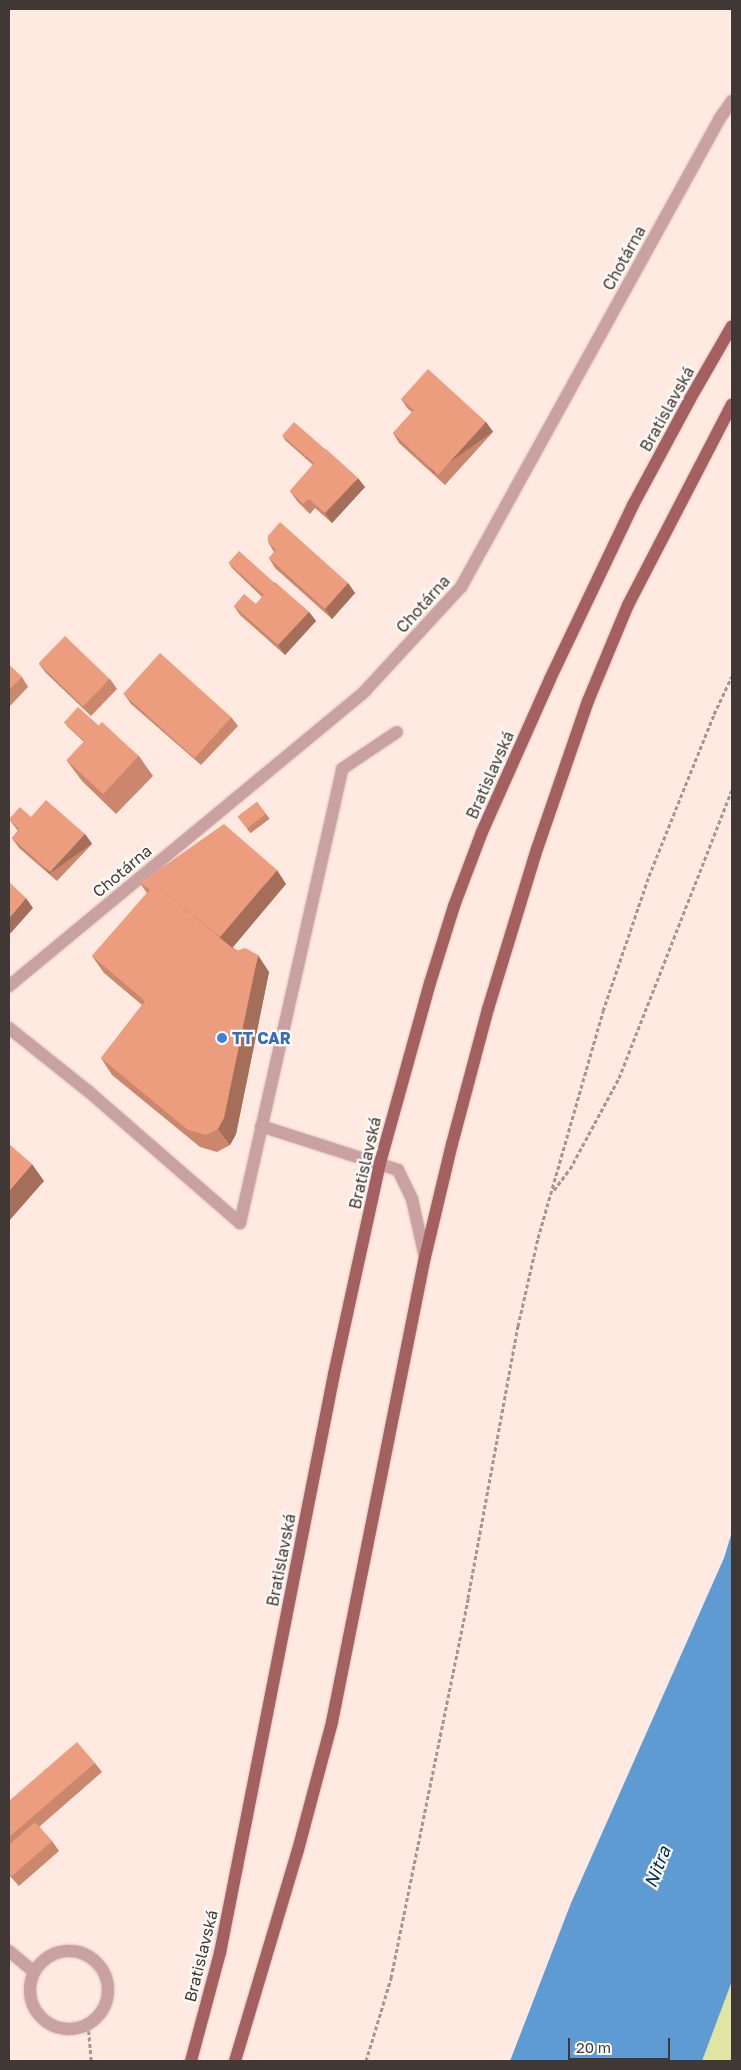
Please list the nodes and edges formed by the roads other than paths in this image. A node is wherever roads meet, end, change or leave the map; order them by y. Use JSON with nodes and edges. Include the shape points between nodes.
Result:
{"nodes":[{"id":1,"x":732,"y":101,"type":"edge"},
{"id":2,"x":732,"y":326,"type":"edge"},
{"id":3,"x":732,"y":404,"type":"edge"},
{"id":4,"x":397,"y":732,"type":"dead end"},
{"id":5,"x":9,"y":986,"type":"edge"},
{"id":6,"x":9,"y":1028,"type":"edge"},
{"id":7,"x":261,"y":1126,"type":"junction"},
{"id":8,"x":380,"y":1163,"type":"junction"},
{"id":9,"x":425,"y":1257,"type":"junction"},
{"id":10,"x":9,"y":1951,"type":"edge"},
{"id":11,"x":34,"y":1972,"type":"junction"},
{"id":12,"x":191,"y":2061,"type":"edge"},
{"id":13,"x":235,"y":2061,"type":"edge"}],
"edges":[{"from":1,"to":5,"type":"street","name":"Chotárna","via":[[462,587],[365,691]]},
{"from":2,"to":8,"type":"main road","name":"Bratislavská","via":[[633,506],[482,832],[430,983]]},
{"from":3,"to":9,"type":"main road","via":[[628,605],[588,701],[537,849],[488,1009]]},
{"from":4,"to":7,"type":"street","via":[[342,769]]},
{"from":6,"to":7,"type":"street","via":[[88,1091],[240,1223]]},
{"from":7,"to":8,"type":"street"},
{"from":8,"to":9,"type":"street","via":[[398,1170],[412,1200]]},
{"from":8,"to":12,"type":"main road","name":"Bratislavská","via":[[334,1374],[220,1952]]},
{"from":9,"to":13,"type":"main road","via":[[332,1722],[298,1850]]},
{"from":10,"to":11,"type":"street"},
{"from":11,"to":11,"type":"street","via":[[30,1984],[35,2008],[52,2025],[76,2028],[88,2024],[104,2006],[108,1992],[106,1979],[92,1958],[66,1951],[48,1958]]}]}
